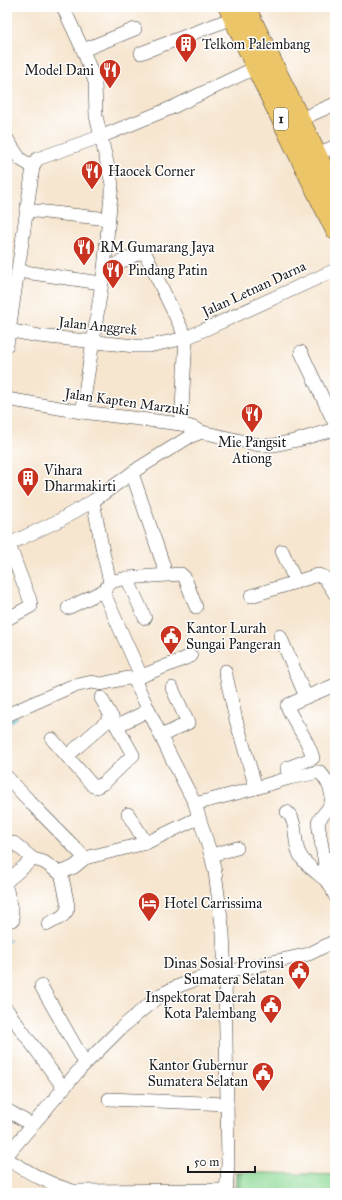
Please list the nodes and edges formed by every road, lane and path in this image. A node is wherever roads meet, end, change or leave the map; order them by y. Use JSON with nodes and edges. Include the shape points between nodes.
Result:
{"nodes":[{"id":1,"x":63,"y":7,"type":"edge"},
{"id":2,"x":236,"y":11,"type":"edge"},
{"id":3,"x":135,"y":29,"type":"dead end"},
{"id":4,"x":83,"y":50,"type":"junction"},
{"id":5,"x":141,"y":53,"type":"dead end"},
{"id":6,"x":264,"y":64,"type":"junction"},
{"id":7,"x":335,"y":104,"type":"edge"},
{"id":8,"x":301,"y":119,"type":"junction"},
{"id":9,"x":100,"y":136,"type":"junction"},
{"id":10,"x":7,"y":139,"type":"edge"},
{"id":11,"x":335,"y":146,"type":"edge"},
{"id":12,"x":310,"y":159,"type":"junction"},
{"id":13,"x":33,"y":166,"type":"junction"},
{"id":14,"x":335,"y":192,"type":"edge"},
{"id":15,"x":27,"y":210,"type":"junction"},
{"id":16,"x":108,"y":219,"type":"junction"},
{"id":17,"x":335,"y":230,"type":"edge"},
{"id":18,"x":14,"y":266,"type":"edge"},
{"id":19,"x":104,"y":270,"type":"junction"},
{"id":20,"x":335,"y":270,"type":"edge"},
{"id":21,"x":101,"y":283,"type":"junction"},
{"id":22,"x":8,"y":330,"type":"edge"},
{"id":23,"x":186,"y":338,"type":"junction"},
{"id":24,"x":92,"y":341,"type":"junction"},
{"id":25,"x":7,"y":345,"type":"edge"},
{"id":26,"x":301,"y":352,"type":"dead end"},
{"id":27,"x":7,"y":399,"type":"edge"},
{"id":28,"x":82,"y":412,"type":"junction"},
{"id":29,"x":181,"y":424,"type":"junction"},
{"id":30,"x":335,"y":424,"type":"edge"},
{"id":31,"x":335,"y":429,"type":"edge"},
{"id":32,"x":202,"y":432,"type":"junction"},
{"id":33,"x":132,"y":472,"type":"junction"},
{"id":34,"x":93,"y":500,"type":"junction"},
{"id":35,"x":8,"y":545,"type":"edge"},
{"id":36,"x":282,"y":551,"type":"dead end"},
{"id":37,"x":164,"y":567,"type":"dead end"},
{"id":38,"x":127,"y":578,"type":"junction"},
{"id":39,"x":296,"y":582,"type":"junction"},
{"id":40,"x":107,"y":586,"type":"junction"},
{"id":41,"x":335,"y":594,"type":"edge"},
{"id":42,"x":251,"y":596,"type":"dead end"},
{"id":43,"x":196,"y":607,"type":"dead end"},
{"id":44,"x":68,"y":608,"type":"dead end"},
{"id":45,"x":145,"y":618,"type":"dead end"},
{"id":46,"x":7,"y":619,"type":"edge"},
{"id":47,"x":280,"y":636,"type":"dead end"},
{"id":48,"x":191,"y":656,"type":"dead end"},
{"id":49,"x":225,"y":671,"type":"dead end"},
{"id":50,"x":138,"y":678,"type":"junction"},
{"id":51,"x":335,"y":685,"type":"edge"},
{"id":52,"x":172,"y":688,"type":"dead end"},
{"id":53,"x":306,"y":697,"type":"junction"},
{"id":54,"x":101,"y":698,"type":"dead end"},
{"id":55,"x":149,"y":710,"type":"junction"},
{"id":56,"x":7,"y":715,"type":"edge"},
{"id":57,"x":114,"y":721,"type":"junction"},
{"id":58,"x":161,"y":736,"type":"junction"},
{"id":59,"x":52,"y":739,"type":"dead end"},
{"id":60,"x":67,"y":756,"type":"junction"},
{"id":61,"x":7,"y":777,"type":"edge"},
{"id":62,"x":289,"y":778,"type":"junction"},
{"id":63,"x":256,"y":788,"type":"junction"},
{"id":64,"x":195,"y":804,"type":"junction"},
{"id":65,"x":287,"y":812,"type":"dead end"},
{"id":66,"x":128,"y":814,"type":"dead end"},
{"id":67,"x":198,"y":818,"type":"junction"},
{"id":68,"x":14,"y":842,"type":"dead end"},
{"id":69,"x":146,"y":843,"type":"junction"},
{"id":70,"x":237,"y":848,"type":"dead end"},
{"id":71,"x":211,"y":855,"type":"junction"},
{"id":72,"x":85,"y":858,"type":"junction"},
{"id":73,"x":33,"y":859,"type":"junction"},
{"id":74,"x":61,"y":872,"type":"junction"},
{"id":75,"x":7,"y":880,"type":"edge"},
{"id":76,"x":328,"y":882,"type":"junction"},
{"id":77,"x":7,"y":890,"type":"edge"},
{"id":78,"x":335,"y":896,"type":"edge"},
{"id":79,"x":13,"y":920,"type":"dead end"},
{"id":80,"x":48,"y":924,"type":"dead end"},
{"id":81,"x":335,"y":941,"type":"edge"},
{"id":82,"x":225,"y":972,"type":"junction"},
{"id":83,"x":41,"y":986,"type":"dead end"},
{"id":84,"x":7,"y":1010,"type":"edge"},
{"id":85,"x":85,"y":1063,"type":"junction"},
{"id":86,"x":63,"y":1087,"type":"junction"},
{"id":87,"x":109,"y":1099,"type":"dead end"},
{"id":88,"x":227,"y":1104,"type":"junction"},
{"id":89,"x":7,"y":1110,"type":"edge"},
{"id":90,"x":32,"y":1125,"type":"junction"},
{"id":91,"x":7,"y":1155,"type":"edge"},
{"id":92,"x":7,"y":1159,"type":"edge"},
{"id":93,"x":226,"y":1191,"type":"edge"}],
"edges":[{"from":1,"to":4,"type":"street"},
{"from":2,"to":5,"type":"street"},
{"from":2,"to":6,"type":"highway","number":"1"},
{"from":3,"to":4,"type":"street"},
{"from":4,"to":9,"type":"street","via":[[95,82],[96,116]]},
{"from":6,"to":8,"type":"highway","number":"1"},
{"from":6,"to":9,"type":"street","via":[[171,108]]},
{"from":6,"to":12,"type":"highway","number":"1"},
{"from":7,"to":8,"type":"street"},
{"from":8,"to":12,"type":"highway","number":"1"},
{"from":9,"to":13,"type":"street","via":[[41,157]]},
{"from":9,"to":16,"type":"street","via":[[112,184]]},
{"from":10,"to":13,"type":"street","via":[[20,159]]},
{"from":11,"to":12,"type":"street"},
{"from":12,"to":14,"type":"highway","number":"1"},
{"from":12,"to":17,"type":"highway","number":"1"},
{"from":13,"to":15,"type":"street"},
{"from":15,"to":16,"type":"street"},
{"from":15,"to":18,"type":"street"},
{"from":16,"to":19,"type":"street"},
{"from":18,"to":21,"type":"street"},
{"from":18,"to":22,"type":"street"},
{"from":19,"to":21,"type":"street"},
{"from":19,"to":23,"type":"street","via":[[141,252],[146,255]]},
{"from":20,"to":23,"type":"street","name":"Jalan Letnan Darna"},
{"from":21,"to":24,"type":"street"},
{"from":22,"to":24,"type":"street","name":"Jalan Anggrek"},
{"from":22,"to":25,"type":"street"},
{"from":23,"to":24,"type":"street","name":"Jalan Anggrek","via":[[142,347]]},
{"from":23,"to":29,"type":"street"},
{"from":24,"to":28,"type":"street"},
{"from":26,"to":30,"type":"street"},
{"from":27,"to":28,"type":"street","name":"Jalan Kapten Marzuki"},
{"from":28,"to":29,"type":"street","name":"Jalan Kapten Marzuki"},
{"from":29,"to":32,"type":"street","name":"Jalan Kapten Marzuki"},
{"from":31,"to":32,"type":"street","name":"Jalan Kapten Marzuki","via":[[274,445],[259,445]]},
{"from":32,"to":33,"type":"street","via":[[189,437]]},
{"from":33,"to":34,"type":"street"},
{"from":33,"to":37,"type":"street"},
{"from":34,"to":35,"type":"street","via":[[60,520]]},
{"from":34,"to":40,"type":"street"},
{"from":35,"to":46,"type":"street","via":[[31,606]]},
{"from":36,"to":39,"type":"street"},
{"from":38,"to":40,"type":"street"},
{"from":38,"to":43,"type":"street","via":[[181,574]]},
{"from":38,"to":45,"type":"street"},
{"from":39,"to":41,"type":"street","via":[[316,575],[324,577]]},
{"from":39,"to":42,"type":"street"},
{"from":40,"to":44,"type":"street"},
{"from":40,"to":50,"type":"street"},
{"from":47,"to":53,"type":"street"},
{"from":48,"to":50,"type":"street"},
{"from":49,"to":63,"type":"street"},
{"from":50,"to":55,"type":"street"},
{"from":50,"to":56,"type":"street","via":[[70,687]]},
{"from":51,"to":53,"type":"street"},
{"from":52,"to":58,"type":"street","via":[[188,723]]},
{"from":53,"to":62,"type":"street","via":[[287,706],[305,736],[313,758],[287,768]]},
{"from":54,"to":57,"type":"street"},
{"from":55,"to":57,"type":"street"},
{"from":55,"to":58,"type":"street"},
{"from":57,"to":60,"type":"street"},
{"from":57,"to":60,"type":"street","via":[[133,757],[99,786],[94,786]]},
{"from":58,"to":64,"type":"street"},
{"from":59,"to":60,"type":"street"},
{"from":61,"to":72,"type":"street"},
{"from":62,"to":63,"type":"street"},
{"from":62,"to":76,"type":"street","via":[[319,772],[329,786],[331,804],[318,823]]},
{"from":63,"to":64,"type":"street"},
{"from":64,"to":67,"type":"street"},
{"from":65,"to":76,"type":"street","via":[[293,820],[300,855]]},
{"from":66,"to":69,"type":"street"},
{"from":67,"to":69,"type":"street"},
{"from":67,"to":71,"type":"street"},
{"from":68,"to":73,"type":"street"},
{"from":69,"to":72,"type":"street"},
{"from":70,"to":71,"type":"street"},
{"from":71,"to":82,"type":"street"},
{"from":72,"to":74,"type":"street"},
{"from":73,"to":74,"type":"street"},
{"from":73,"to":75,"type":"street"},
{"from":74,"to":80,"type":"street","via":[[68,911]]},
{"from":76,"to":78,"type":"street"},
{"from":77,"to":79,"type":"street"},
{"from":81,"to":82,"type":"street","via":[[309,954]]},
{"from":82,"to":85,"type":"street","via":[[188,982],[160,995]]},
{"from":82,"to":88,"type":"street"},
{"from":83,"to":85,"type":"street"},
{"from":84,"to":86,"type":"street"},
{"from":85,"to":86,"type":"street"},
{"from":86,"to":90,"type":"street"},
{"from":87,"to":88,"type":"street"},
{"from":88,"to":93,"type":"street"},
{"from":89,"to":90,"type":"street"},
{"from":90,"to":91,"type":"street"},
{"from":92,"to":93,"type":"street","via":[[40,1179],[73,1191]]}]}
